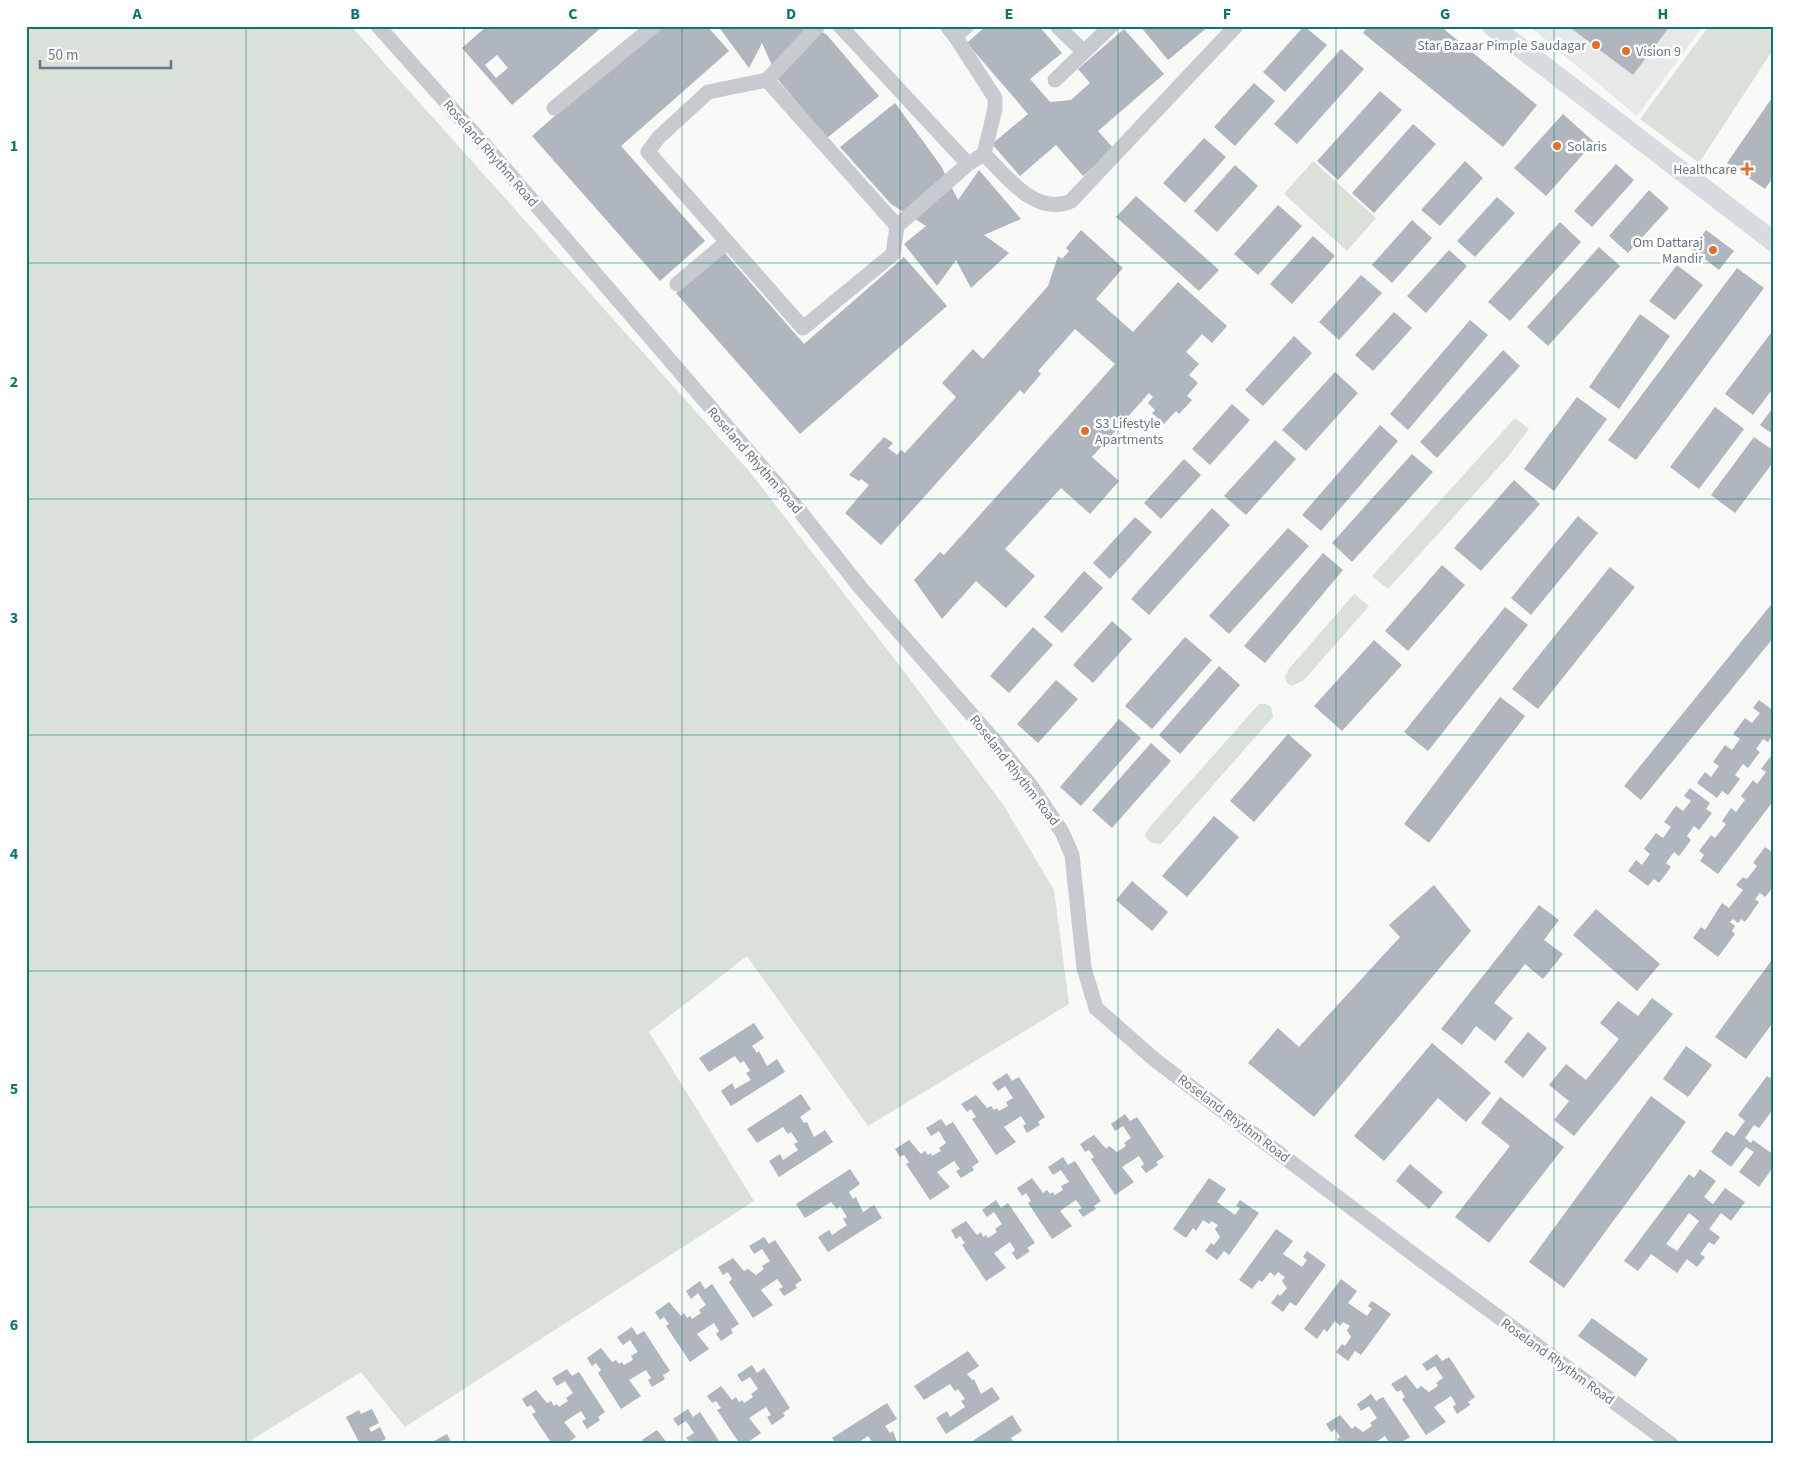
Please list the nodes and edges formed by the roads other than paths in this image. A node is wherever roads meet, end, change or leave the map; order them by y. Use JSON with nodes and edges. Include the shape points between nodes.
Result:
{"nodes":[{"id":1,"x":378,"y":26,"type":"edge"},
{"id":2,"x":654,"y":26,"type":"edge"},
{"id":3,"x":818,"y":26,"type":"edge"},
{"id":4,"x":840,"y":26,"type":"edge"},
{"id":5,"x":1057,"y":26,"type":"edge"},
{"id":6,"x":1111,"y":26,"type":"edge"},
{"id":7,"x":1236,"y":26,"type":"edge"},
{"id":8,"x":1492,"y":26,"type":"edge"},
{"id":9,"x":956,"y":30,"type":"edge"},
{"id":10,"x":1084,"y":52,"type":"junction"},
{"id":11,"x":766,"y":80,"type":"junction"},
{"id":12,"x":1055,"y":80,"type":"dead end"},
{"id":13,"x":554,"y":108,"type":"dead end"},
{"id":14,"x":984,"y":154,"type":"junction"},
{"id":15,"x":968,"y":164,"type":"junction"},
{"id":16,"x":897,"y":226,"type":"junction"},
{"id":17,"x":727,"y":242,"type":"junction"},
{"id":18,"x":1774,"y":242,"type":"edge"},
{"id":19,"x":678,"y":284,"type":"dead end"},
{"id":20,"x":1671,"y":1444,"type":"edge"}],
"edges":[{"from":1,"to":20,"type":"street","name":"Roseland Rhythm Road","via":[[488,148],[1031,786],[1062,832],[1072,855],[1084,968],[1096,1008],[1155,1060]]},
{"from":2,"to":13,"type":"street"},
{"from":3,"to":11,"type":"street"},
{"from":4,"to":15,"type":"street"},
{"from":5,"to":10,"type":"street"},
{"from":6,"to":10,"type":"street"},
{"from":7,"to":14,"type":"street","via":[[1071,201],[1064,204],[1036,201]]},
{"from":8,"to":18,"type":"street"},
{"from":9,"to":14,"type":"street","via":[[995,98]]},
{"from":10,"to":12,"type":"street"},
{"from":11,"to":16,"type":"street"},
{"from":11,"to":17,"type":"street","via":[[708,92],[658,138],[648,152]]},
{"from":14,"to":15,"type":"street"},
{"from":15,"to":16,"type":"street"},
{"from":16,"to":17,"type":"street","via":[[894,254],[803,328]]},
{"from":17,"to":19,"type":"street"}]}
